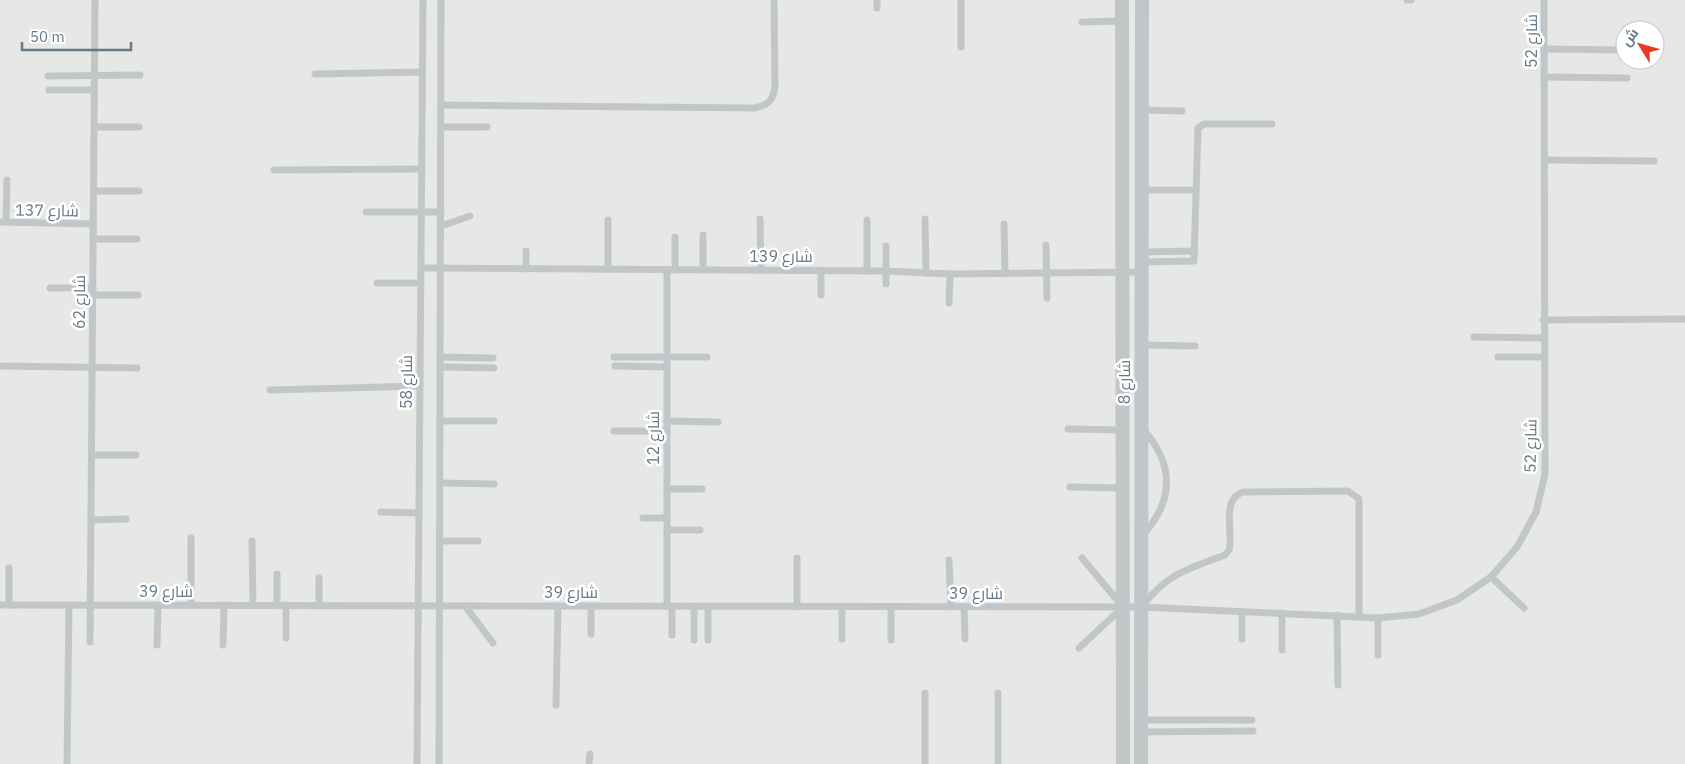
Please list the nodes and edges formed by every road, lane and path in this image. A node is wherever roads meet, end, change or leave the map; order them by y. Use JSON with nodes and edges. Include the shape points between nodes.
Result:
{"nodes":[{"id":1,"x":95,"y":0,"type":"edge"},
{"id":2,"x":423,"y":0,"type":"edge"},
{"id":3,"x":441,"y":0,"type":"edge"},
{"id":4,"x":774,"y":0,"type":"edge"},
{"id":5,"x":960,"y":0,"type":"edge"},
{"id":6,"x":1122,"y":0,"type":"edge"},
{"id":7,"x":1142,"y":0,"type":"edge"},
{"id":8,"x":1544,"y":0,"type":"edge"},
{"id":9,"x":1122,"y":21,"type":"junction"},
{"id":10,"x":1082,"y":22,"type":"dead end"},
{"id":11,"x":961,"y":47,"type":"dead end"},
{"id":12,"x":1544,"y":49,"type":"junction"},
{"id":13,"x":1615,"y":50,"type":"edge"},
{"id":14,"x":422,"y":72,"type":"junction"},
{"id":15,"x":315,"y":74,"type":"dead end"},
{"id":16,"x":140,"y":75,"type":"dead end"},
{"id":17,"x":48,"y":76,"type":"dead end"},
{"id":18,"x":94,"y":76,"type":"junction"},
{"id":19,"x":1544,"y":77,"type":"junction"},
{"id":20,"x":1627,"y":78,"type":"dead end"},
{"id":21,"x":49,"y":90,"type":"dead end"},
{"id":22,"x":94,"y":90,"type":"junction"},
{"id":23,"x":441,"y":105,"type":"junction"},
{"id":24,"x":1142,"y":110,"type":"junction"},
{"id":25,"x":1182,"y":111,"type":"dead end"},
{"id":26,"x":1272,"y":124,"type":"dead end"},
{"id":27,"x":94,"y":127,"type":"junction"},
{"id":28,"x":139,"y":127,"type":"dead end"},
{"id":29,"x":441,"y":127,"type":"junction"},
{"id":30,"x":487,"y":127,"type":"dead end"},
{"id":31,"x":1544,"y":160,"type":"junction"},
{"id":32,"x":1654,"y":161,"type":"dead end"},
{"id":33,"x":422,"y":169,"type":"junction"},
{"id":34,"x":274,"y":170,"type":"dead end"},
{"id":35,"x":6,"y":180,"type":"dead end"},
{"id":36,"x":94,"y":188,"type":"junction"},
{"id":37,"x":139,"y":188,"type":"dead end"},
{"id":38,"x":1141,"y":190,"type":"junction"},
{"id":39,"x":1196,"y":190,"type":"junction"},
{"id":40,"x":366,"y":212,"type":"dead end"},
{"id":41,"x":421,"y":212,"type":"junction"},
{"id":42,"x":441,"y":212,"type":"junction"},
{"id":43,"x":470,"y":216,"type":"dead end"},
{"id":44,"x":760,"y":219,"type":"dead end"},
{"id":45,"x":926,"y":219,"type":"dead end"},
{"id":46,"x":608,"y":220,"type":"dead end"},
{"id":47,"x":866,"y":220,"type":"dead end"},
{"id":48,"x":3,"y":222,"type":"edge"},
{"id":49,"x":93,"y":224,"type":"junction"},
{"id":50,"x":1004,"y":224,"type":"dead end"},
{"id":51,"x":441,"y":226,"type":"junction"},
{"id":52,"x":703,"y":235,"type":"dead end"},
{"id":53,"x":675,"y":237,"type":"dead end"},
{"id":54,"x":93,"y":239,"type":"junction"},
{"id":55,"x":137,"y":239,"type":"dead end"},
{"id":56,"x":886,"y":246,"type":"dead end"},
{"id":57,"x":1046,"y":246,"type":"dead end"},
{"id":58,"x":526,"y":250,"type":"dead end"},
{"id":59,"x":1195,"y":251,"type":"junction"},
{"id":60,"x":1141,"y":262,"type":"junction"},
{"id":61,"x":421,"y":268,"type":"junction"},
{"id":62,"x":440,"y":269,"type":"junction"},
{"id":63,"x":526,"y":269,"type":"junction"},
{"id":64,"x":608,"y":269,"type":"junction"},
{"id":65,"x":667,"y":270,"type":"junction"},
{"id":66,"x":676,"y":270,"type":"junction"},
{"id":67,"x":703,"y":270,"type":"junction"},
{"id":68,"x":761,"y":270,"type":"junction"},
{"id":69,"x":821,"y":270,"type":"junction"},
{"id":70,"x":866,"y":271,"type":"junction"},
{"id":71,"x":886,"y":271,"type":"junction"},
{"id":72,"x":1123,"y":272,"type":"junction"},
{"id":73,"x":926,"y":273,"type":"junction"},
{"id":74,"x":1046,"y":273,"type":"junction"},
{"id":75,"x":950,"y":274,"type":"junction"},
{"id":76,"x":1004,"y":274,"type":"junction"},
{"id":77,"x":377,"y":283,"type":"dead end"},
{"id":78,"x":421,"y":283,"type":"junction"},
{"id":79,"x":886,"y":284,"type":"dead end"},
{"id":80,"x":50,"y":288,"type":"dead end"},
{"id":81,"x":93,"y":292,"type":"junction"},
{"id":82,"x":138,"y":295,"type":"dead end"},
{"id":83,"x":821,"y":295,"type":"dead end"},
{"id":84,"x":1047,"y":298,"type":"dead end"},
{"id":85,"x":949,"y":302,"type":"dead end"},
{"id":86,"x":1685,"y":319,"type":"edge"},
{"id":87,"x":1543,"y":320,"type":"junction"},
{"id":88,"x":1474,"y":337,"type":"dead end"},
{"id":89,"x":1543,"y":338,"type":"junction"},
{"id":90,"x":1142,"y":345,"type":"junction"},
{"id":91,"x":1195,"y":346,"type":"dead end"},
{"id":92,"x":440,"y":357,"type":"junction"},
{"id":93,"x":614,"y":357,"type":"dead end"},
{"id":94,"x":667,"y":357,"type":"junction"},
{"id":95,"x":706,"y":357,"type":"dead end"},
{"id":96,"x":1498,"y":357,"type":"dead end"},
{"id":97,"x":1543,"y":357,"type":"junction"},
{"id":98,"x":493,"y":358,"type":"dead end"},
{"id":99,"x":0,"y":366,"type":"edge"},
{"id":100,"x":614,"y":366,"type":"dead end"},
{"id":101,"x":440,"y":367,"type":"junction"},
{"id":102,"x":667,"y":367,"type":"junction"},
{"id":103,"x":92,"y":368,"type":"junction"},
{"id":104,"x":137,"y":368,"type":"dead end"},
{"id":105,"x":494,"y":368,"type":"dead end"},
{"id":106,"x":420,"y":386,"type":"junction"},
{"id":107,"x":270,"y":390,"type":"dead end"},
{"id":108,"x":440,"y":421,"type":"junction"},
{"id":109,"x":667,"y":421,"type":"junction"},
{"id":110,"x":494,"y":422,"type":"dead end"},
{"id":111,"x":718,"y":422,"type":"dead end"},
{"id":112,"x":1142,"y":427,"type":"junction"},
{"id":113,"x":614,"y":430,"type":"dead end"},
{"id":114,"x":1068,"y":430,"type":"dead end"},
{"id":115,"x":1123,"y":430,"type":"junction"},
{"id":116,"x":667,"y":431,"type":"junction"},
{"id":117,"x":92,"y":455,"type":"junction"},
{"id":118,"x":136,"y":455,"type":"dead end"},
{"id":119,"x":440,"y":483,"type":"junction"},
{"id":120,"x":494,"y":484,"type":"dead end"},
{"id":121,"x":1070,"y":487,"type":"dead end"},
{"id":122,"x":1123,"y":488,"type":"junction"},
{"id":123,"x":667,"y":489,"type":"junction"},
{"id":124,"x":702,"y":489,"type":"dead end"},
{"id":125,"x":381,"y":512,"type":"dead end"},
{"id":126,"x":419,"y":513,"type":"junction"},
{"id":127,"x":643,"y":518,"type":"dead end"},
{"id":128,"x":667,"y":518,"type":"junction"},
{"id":129,"x":126,"y":519,"type":"dead end"},
{"id":130,"x":91,"y":520,"type":"junction"},
{"id":131,"x":667,"y":530,"type":"junction"},
{"id":132,"x":700,"y":530,"type":"dead end"},
{"id":133,"x":191,"y":538,"type":"dead end"},
{"id":134,"x":1140,"y":538,"type":"junction"},
{"id":135,"x":252,"y":540,"type":"dead end"},
{"id":136,"x":440,"y":541,"type":"junction"},
{"id":137,"x":478,"y":541,"type":"dead end"},
{"id":138,"x":796,"y":558,"type":"dead end"},
{"id":139,"x":1082,"y":558,"type":"dead end"},
{"id":140,"x":949,"y":560,"type":"dead end"},
{"id":141,"x":9,"y":568,"type":"dead end"},
{"id":142,"x":277,"y":574,"type":"dead end"},
{"id":143,"x":1491,"y":577,"type":"junction"},
{"id":144,"x":319,"y":578,"type":"dead end"},
{"id":145,"x":0,"y":605,"type":"edge"},
{"id":146,"x":9,"y":605,"type":"junction"},
{"id":147,"x":69,"y":605,"type":"junction"},
{"id":148,"x":91,"y":605,"type":"junction"},
{"id":149,"x":158,"y":605,"type":"junction"},
{"id":150,"x":191,"y":605,"type":"junction"},
{"id":151,"x":224,"y":605,"type":"junction"},
{"id":152,"x":253,"y":606,"type":"junction"},
{"id":153,"x":277,"y":606,"type":"junction"},
{"id":154,"x":286,"y":606,"type":"junction"},
{"id":155,"x":319,"y":606,"type":"junction"},
{"id":156,"x":418,"y":606,"type":"junction"},
{"id":157,"x":440,"y":606,"type":"junction"},
{"id":158,"x":465,"y":606,"type":"junction"},
{"id":159,"x":558,"y":606,"type":"junction"},
{"id":160,"x":590,"y":606,"type":"junction"},
{"id":161,"x":670,"y":606,"type":"junction"},
{"id":162,"x":694,"y":606,"type":"junction"},
{"id":163,"x":708,"y":606,"type":"junction"},
{"id":164,"x":797,"y":607,"type":"junction"},
{"id":165,"x":842,"y":607,"type":"junction"},
{"id":166,"x":891,"y":607,"type":"junction"},
{"id":167,"x":951,"y":607,"type":"junction"},
{"id":168,"x":964,"y":607,"type":"junction"},
{"id":169,"x":1123,"y":608,"type":"junction"},
{"id":170,"x":1141,"y":608,"type":"junction"},
{"id":171,"x":1524,"y":608,"type":"dead end"},
{"id":172,"x":1242,"y":611,"type":"junction"},
{"id":173,"x":1282,"y":613,"type":"junction"},
{"id":174,"x":1338,"y":615,"type":"junction"},
{"id":175,"x":1359,"y":616,"type":"junction"},
{"id":176,"x":1378,"y":618,"type":"junction"},
{"id":177,"x":591,"y":634,"type":"dead end"},
{"id":178,"x":672,"y":635,"type":"dead end"},
{"id":179,"x":286,"y":638,"type":"dead end"},
{"id":180,"x":842,"y":638,"type":"dead end"},
{"id":181,"x":964,"y":639,"type":"dead end"},
{"id":182,"x":1242,"y":639,"type":"dead end"},
{"id":183,"x":694,"y":640,"type":"dead end"},
{"id":184,"x":708,"y":640,"type":"dead end"},
{"id":185,"x":891,"y":640,"type":"dead end"},
{"id":186,"x":90,"y":642,"type":"dead end"},
{"id":187,"x":493,"y":643,"type":"dead end"},
{"id":188,"x":157,"y":645,"type":"dead end"},
{"id":189,"x":224,"y":645,"type":"dead end"},
{"id":190,"x":1079,"y":648,"type":"dead end"},
{"id":191,"x":1282,"y":650,"type":"dead end"},
{"id":192,"x":1378,"y":655,"type":"dead end"},
{"id":193,"x":1338,"y":685,"type":"dead end"},
{"id":194,"x":925,"y":693,"type":"dead end"},
{"id":195,"x":998,"y":693,"type":"dead end"},
{"id":196,"x":556,"y":705,"type":"dead end"},
{"id":197,"x":1252,"y":720,"type":"dead end"},
{"id":198,"x":1141,"y":726,"type":"junction"},
{"id":199,"x":1253,"y":731,"type":"dead end"},
{"id":200,"x":590,"y":754,"type":"dead end"},
{"id":201,"x":67,"y":764,"type":"edge"},
{"id":202,"x":417,"y":764,"type":"edge"},
{"id":203,"x":439,"y":764,"type":"edge"},
{"id":204,"x":589,"y":764,"type":"edge"},
{"id":205,"x":925,"y":764,"type":"edge"},
{"id":206,"x":998,"y":764,"type":"edge"},
{"id":207,"x":1123,"y":764,"type":"edge"},
{"id":208,"x":1141,"y":764,"type":"edge"}],
"edges":[{"from":1,"to":18,"type":"lane","name":"شارع 62"},
{"from":2,"to":14,"type":"lane","name":"شارع 58"},
{"from":3,"to":23,"type":"lane"},
{"from":4,"to":23,"type":"lane","via":[[775,87],[773,98],[766,106]]},
{"from":5,"to":11,"type":"lane"},
{"from":6,"to":9,"type":"street","name":"شارع 8"},
{"from":7,"to":24,"type":"street","name":"شارع 8"},
{"from":8,"to":12,"type":"lane","name":"شارع 52"},
{"from":9,"to":10,"type":"lane"},
{"from":9,"to":72,"type":"street","name":"شارع 8"},
{"from":12,"to":13,"type":"lane"},
{"from":12,"to":19,"type":"lane","name":"شارع 52"},
{"from":14,"to":15,"type":"lane"},
{"from":14,"to":33,"type":"lane","name":"شارع 58"},
{"from":16,"to":18,"type":"lane"},
{"from":17,"to":18,"type":"lane"},
{"from":18,"to":22,"type":"lane","name":"شارع 62"},
{"from":19,"to":20,"type":"lane"},
{"from":19,"to":31,"type":"lane","name":"شارع 52"},
{"from":21,"to":22,"type":"lane"},
{"from":22,"to":27,"type":"lane","name":"شارع 62"},
{"from":23,"to":29,"type":"lane"},
{"from":24,"to":25,"type":"lane"},
{"from":24,"to":38,"type":"street","name":"شارع 8"},
{"from":26,"to":39,"type":"lane","via":[[1201,125],[1196,130]]},
{"from":27,"to":28,"type":"lane"},
{"from":27,"to":36,"type":"lane","name":"شارع 62"},
{"from":29,"to":30,"type":"lane"},
{"from":29,"to":42,"type":"lane"},
{"from":31,"to":32,"type":"lane"},
{"from":31,"to":87,"type":"lane","name":"شارع 52"},
{"from":33,"to":34,"type":"lane"},
{"from":33,"to":41,"type":"lane","name":"شارع 58"},
{"from":35,"to":48,"type":"lane"},
{"from":36,"to":37,"type":"lane"},
{"from":36,"to":49,"type":"lane","name":"شارع 62"},
{"from":38,"to":39,"type":"lane"},
{"from":38,"to":60,"type":"street","name":"شارع 8"},
{"from":39,"to":59,"type":"lane"},
{"from":40,"to":41,"type":"lane"},
{"from":41,"to":42,"type":"lane"},
{"from":41,"to":61,"type":"lane","name":"شارع 58"},
{"from":42,"to":51,"type":"lane"},
{"from":43,"to":51,"type":"lane"},
{"from":44,"to":68,"type":"lane"},
{"from":45,"to":73,"type":"lane"},
{"from":46,"to":64,"type":"lane"},
{"from":47,"to":70,"type":"lane"},
{"from":48,"to":49,"type":"lane","name":"شارع 137"},
{"from":49,"to":54,"type":"lane","name":"شارع 62"},
{"from":50,"to":76,"type":"lane"},
{"from":51,"to":62,"type":"lane"},
{"from":52,"to":67,"type":"lane"},
{"from":53,"to":66,"type":"lane"},
{"from":54,"to":55,"type":"lane"},
{"from":54,"to":81,"type":"lane","name":"شارع 62"},
{"from":56,"to":71,"type":"lane"},
{"from":57,"to":74,"type":"lane"},
{"from":58,"to":63,"type":"lane"},
{"from":59,"to":60,"type":"lane"},
{"from":59,"to":60,"type":"lane","via":[[1194,261]]},
{"from":60,"to":72,"type":"lane","name":"شارع 139"},
{"from":60,"to":90,"type":"street","name":"شارع 8"},
{"from":61,"to":62,"type":"lane","name":"شارع 139"},
{"from":61,"to":78,"type":"lane","name":"شارع 58"},
{"from":62,"to":63,"type":"lane","name":"شارع 139"},
{"from":62,"to":92,"type":"lane"},
{"from":63,"to":64,"type":"lane","name":"شارع 139"},
{"from":64,"to":65,"type":"lane","name":"شارع 139"},
{"from":65,"to":66,"type":"lane","name":"شارع 139"},
{"from":65,"to":94,"type":"lane","name":"شارع 12"},
{"from":66,"to":67,"type":"lane","name":"شارع 139"},
{"from":67,"to":68,"type":"lane","name":"شارع 139"},
{"from":68,"to":69,"type":"lane","name":"شارع 139"},
{"from":69,"to":70,"type":"lane","name":"شارع 139"},
{"from":69,"to":83,"type":"lane"},
{"from":70,"to":71,"type":"lane","name":"شارع 139"},
{"from":71,"to":73,"type":"lane","name":"شارع 139"},
{"from":71,"to":79,"type":"lane"},
{"from":72,"to":74,"type":"lane","name":"شارع 139"},
{"from":72,"to":115,"type":"street","name":"شارع 8"},
{"from":73,"to":75,"type":"lane","name":"شارع 139"},
{"from":74,"to":76,"type":"lane","name":"شارع 139"},
{"from":74,"to":84,"type":"lane"},
{"from":75,"to":76,"type":"lane","name":"شارع 139"},
{"from":75,"to":85,"type":"lane"},
{"from":77,"to":78,"type":"lane"},
{"from":78,"to":106,"type":"lane","name":"شارع 58"},
{"from":80,"to":81,"type":"lane"},
{"from":81,"to":82,"type":"lane"},
{"from":81,"to":103,"type":"lane","name":"شارع 62"},
{"from":86,"to":87,"type":"lane"},
{"from":87,"to":89,"type":"lane","name":"شارع 52"},
{"from":88,"to":89,"type":"lane"},
{"from":89,"to":97,"type":"lane","name":"شارع 52"},
{"from":90,"to":91,"type":"lane"},
{"from":90,"to":112,"type":"street","name":"شارع 8"},
{"from":92,"to":98,"type":"lane"},
{"from":92,"to":101,"type":"lane"},
{"from":93,"to":94,"type":"lane"},
{"from":94,"to":95,"type":"lane"},
{"from":94,"to":102,"type":"lane","name":"شارع 12"},
{"from":96,"to":97,"type":"lane"},
{"from":97,"to":143,"type":"lane","name":"شارع 52","via":[[1545,474],[1536,512],[1517,547]]},
{"from":99,"to":103,"type":"lane"},
{"from":100,"to":102,"type":"lane"},
{"from":101,"to":105,"type":"lane"},
{"from":101,"to":108,"type":"lane"},
{"from":102,"to":109,"type":"lane","name":"شارع 12"},
{"from":103,"to":104,"type":"lane"},
{"from":103,"to":117,"type":"lane","name":"شارع 62"},
{"from":106,"to":107,"type":"lane"},
{"from":106,"to":126,"type":"lane","name":"شارع 58"},
{"from":108,"to":110,"type":"lane"},
{"from":108,"to":119,"type":"lane"},
{"from":109,"to":111,"type":"lane"},
{"from":109,"to":116,"type":"lane","name":"شارع 12"},
{"from":112,"to":134,"type":"street","name":"شارع 8"},
{"from":112,"to":134,"type":"lane","via":[[1162,456],[1167,483],[1154,523]]},
{"from":113,"to":116,"type":"lane"},
{"from":114,"to":115,"type":"lane"},
{"from":115,"to":122,"type":"street","name":"شارع 8"},
{"from":116,"to":123,"type":"lane","name":"شارع 12"},
{"from":117,"to":118,"type":"lane"},
{"from":117,"to":130,"type":"lane","name":"شارع 62"},
{"from":119,"to":120,"type":"lane"},
{"from":119,"to":136,"type":"lane"},
{"from":121,"to":122,"type":"lane"},
{"from":122,"to":169,"type":"street","name":"شارع 8"},
{"from":123,"to":124,"type":"lane"},
{"from":123,"to":128,"type":"lane","name":"شارع 12"},
{"from":125,"to":126,"type":"lane"},
{"from":126,"to":156,"type":"lane","name":"شارع 58"},
{"from":127,"to":128,"type":"lane"},
{"from":128,"to":131,"type":"lane","name":"شارع 12"},
{"from":129,"to":130,"type":"lane"},
{"from":130,"to":148,"type":"lane","name":"شارع 62"},
{"from":131,"to":132,"type":"lane"},
{"from":131,"to":161,"type":"lane","name":"شارع 12"},
{"from":133,"to":150,"type":"lane"},
{"from":134,"to":170,"type":"street","name":"شارع 8"},
{"from":135,"to":152,"type":"lane"},
{"from":136,"to":137,"type":"lane"},
{"from":136,"to":157,"type":"lane"},
{"from":138,"to":164,"type":"lane"},
{"from":139,"to":169,"type":"lane"},
{"from":140,"to":167,"type":"lane"},
{"from":141,"to":146,"type":"lane"},
{"from":142,"to":153,"type":"lane"},
{"from":143,"to":171,"type":"lane"},
{"from":143,"to":176,"type":"lane","name":"شارع 52","via":[[1458,600],[1419,614]]},
{"from":144,"to":155,"type":"lane"},
{"from":145,"to":146,"type":"lane","name":"شارع 39"},
{"from":146,"to":147,"type":"lane","name":"شارع 39"},
{"from":147,"to":148,"type":"lane","name":"شارع 39"},
{"from":147,"to":201,"type":"lane"},
{"from":148,"to":149,"type":"lane","name":"شارع 39"},
{"from":148,"to":186,"type":"lane","name":"شارع 62"},
{"from":149,"to":150,"type":"lane","name":"شارع 39"},
{"from":149,"to":188,"type":"lane"},
{"from":150,"to":151,"type":"lane","name":"شارع 39"},
{"from":151,"to":152,"type":"lane","name":"شارع 39"},
{"from":151,"to":189,"type":"lane"},
{"from":152,"to":153,"type":"lane","name":"شارع 39"},
{"from":153,"to":154,"type":"lane","name":"شارع 39"},
{"from":154,"to":155,"type":"lane","name":"شارع 39"},
{"from":154,"to":179,"type":"lane"},
{"from":155,"to":156,"type":"lane","name":"شارع 39"},
{"from":156,"to":157,"type":"lane","name":"شارع 39"},
{"from":156,"to":202,"type":"lane","name":"شارع 58"},
{"from":157,"to":158,"type":"lane","name":"شارع 39"},
{"from":157,"to":203,"type":"lane"},
{"from":158,"to":159,"type":"lane","name":"شارع 39"},
{"from":158,"to":187,"type":"lane"},
{"from":159,"to":160,"type":"lane","name":"شارع 39"},
{"from":159,"to":196,"type":"lane"},
{"from":160,"to":161,"type":"lane","name":"شارع 39"},
{"from":160,"to":177,"type":"lane"},
{"from":161,"to":162,"type":"lane","name":"شارع 39"},
{"from":161,"to":178,"type":"lane","name":"شارع 12"},
{"from":162,"to":163,"type":"lane","name":"شارع 39"},
{"from":162,"to":183,"type":"lane"},
{"from":163,"to":164,"type":"lane","name":"شارع 39"},
{"from":163,"to":184,"type":"lane"},
{"from":164,"to":165,"type":"lane","name":"شارع 39"},
{"from":165,"to":166,"type":"lane","name":"شارع 39"},
{"from":165,"to":180,"type":"lane"},
{"from":166,"to":167,"type":"lane","name":"شارع 39"},
{"from":166,"to":185,"type":"lane"},
{"from":167,"to":168,"type":"lane","name":"شارع 39"},
{"from":168,"to":169,"type":"lane","name":"شارع 39"},
{"from":168,"to":181,"type":"lane"},
{"from":169,"to":170,"type":"lane","name":"شارع 39"},
{"from":169,"to":190,"type":"lane"},
{"from":169,"to":207,"type":"street","name":"شارع 8"},
{"from":170,"to":172,"type":"lane","name":"شارع 52"},
{"from":170,"to":175,"type":"lane","via":[[1156,589],[1172,577],[1188,567],[1225,555],[1229,550],[1230,504],[1237,494],[1348,491],[1359,499]]},
{"from":170,"to":198,"type":"street","name":"شارع 8"},
{"from":172,"to":173,"type":"lane","name":"شارع 52"},
{"from":172,"to":182,"type":"lane"},
{"from":173,"to":174,"type":"lane","name":"شارع 52"},
{"from":173,"to":191,"type":"lane"},
{"from":174,"to":175,"type":"lane","name":"شارع 52"},
{"from":174,"to":193,"type":"lane"},
{"from":175,"to":176,"type":"lane","name":"شارع 52"},
{"from":176,"to":192,"type":"lane"},
{"from":194,"to":205,"type":"lane"},
{"from":195,"to":206,"type":"lane"},
{"from":197,"to":198,"type":"lane"},
{"from":198,"to":199,"type":"lane"},
{"from":198,"to":208,"type":"street","name":"شارع 8"},
{"from":200,"to":204,"type":"lane"}]}
